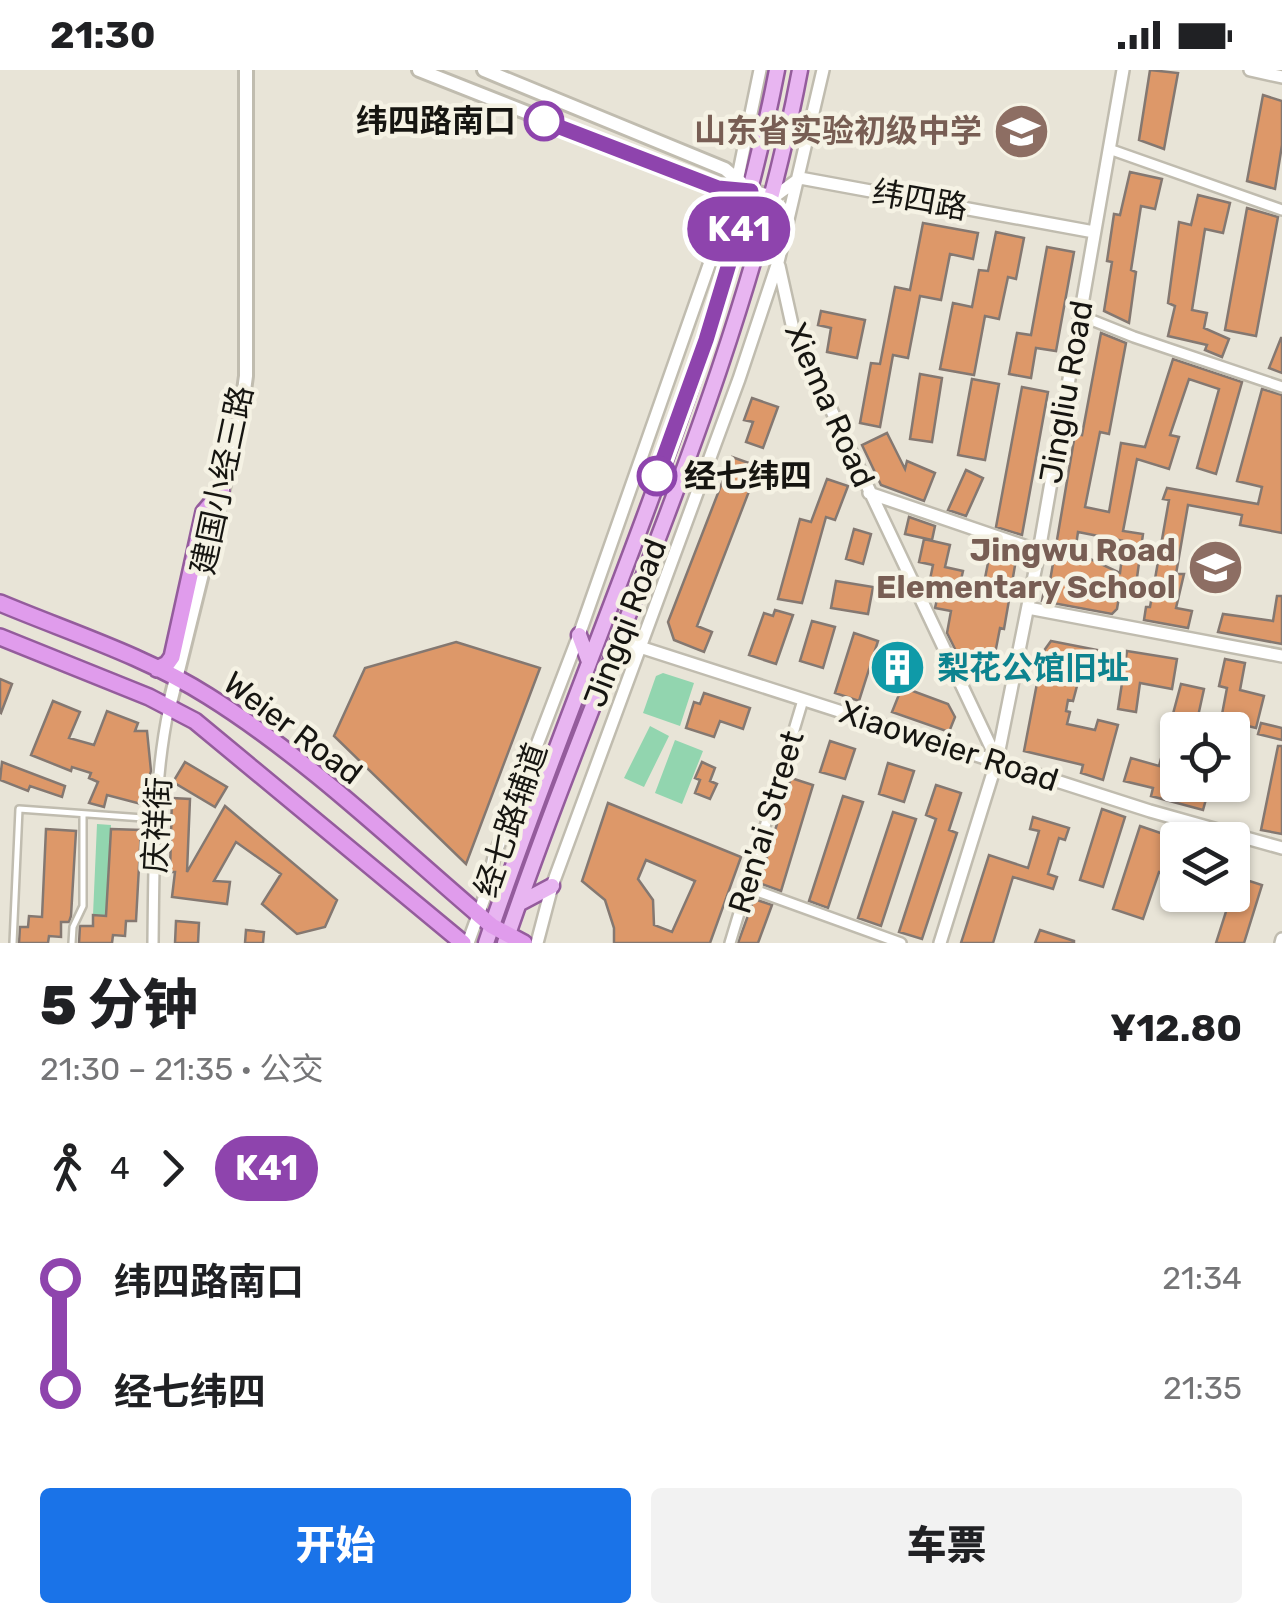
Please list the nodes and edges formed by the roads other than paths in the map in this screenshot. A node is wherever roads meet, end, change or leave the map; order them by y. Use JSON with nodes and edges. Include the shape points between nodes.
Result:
{"nodes":[{"id":1,"x":246,"y":70,"type":"edge"},
{"id":2,"x":418,"y":70,"type":"edge"},
{"id":3,"x":484,"y":70,"type":"edge"},
{"id":4,"x":760,"y":70,"type":"edge"},
{"id":5,"x":777,"y":70,"type":"edge"},
{"id":6,"x":800,"y":70,"type":"edge"},
{"id":7,"x":822,"y":70,"type":"edge"},
{"id":8,"x":1123,"y":70,"type":"edge"},
{"id":9,"x":1250,"y":70,"type":"edge"},
{"id":10,"x":1282,"y":77,"type":"edge"},
{"id":11,"x":1109,"y":149,"type":"junction"},
{"id":12,"x":800,"y":178,"type":"junction"},
{"id":13,"x":737,"y":185,"type":"junction"},
{"id":14,"x":751,"y":191,"type":"junction"},
{"id":15,"x":774,"y":197,"type":"junction"},
{"id":16,"x":1282,"y":210,"type":"edge"},
{"id":17,"x":1094,"y":232,"type":"junction"},
{"id":18,"x":778,"y":262,"type":"junction"},
{"id":19,"x":1079,"y":315,"type":"junction"},
{"id":20,"x":1282,"y":387,"type":"edge"},
{"id":21,"x":221,"y":492,"type":"joint"},
{"id":22,"x":869,"y":493,"type":"junction"},
{"id":23,"x":205,"y":534,"type":"junction"},
{"id":24,"x":1038,"y":550,"type":"junction"},
{"id":25,"x":0,"y":603,"type":"edge"},
{"id":26,"x":1028,"y":608,"type":"junction"},
{"id":27,"x":578,"y":634,"type":"junction"},
{"id":28,"x":0,"y":637,"type":"edge"},
{"id":29,"x":618,"y":640,"type":"junction"},
{"id":30,"x":638,"y":645,"type":"junction"},
{"id":31,"x":1282,"y":656,"type":"edge"},
{"id":32,"x":588,"y":659,"type":"junction"},
{"id":33,"x":158,"y":669,"type":"junction"},
{"id":34,"x":177,"y":678,"type":"junction"},
{"id":35,"x":803,"y":700,"type":"junction"},
{"id":36,"x":169,"y":707,"type":"junction"},
{"id":37,"x":997,"y":760,"type":"junction"},
{"id":38,"x":84,"y":814,"type":"junction"},
{"id":39,"x":156,"y":819,"type":"junction"},
{"id":40,"x":1282,"y":848,"type":"edge"},
{"id":41,"x":552,"y":886,"type":"junction"},
{"id":42,"x":746,"y":887,"type":"junction"},
{"id":43,"x":520,"y":903,"type":"junction"},
{"id":44,"x":478,"y":914,"type":"junction"},
{"id":45,"x":492,"y":926,"type":"junction"},
{"id":46,"x":506,"y":939,"type":"edge"},
{"id":47,"x":13,"y":943,"type":"edge"},
{"id":48,"x":72,"y":943,"type":"edge"},
{"id":49,"x":153,"y":943,"type":"edge"},
{"id":50,"x":466,"y":943,"type":"edge"},
{"id":51,"x":486,"y":943,"type":"edge"},
{"id":52,"x":524,"y":943,"type":"edge"},
{"id":53,"x":536,"y":943,"type":"edge"},
{"id":54,"x":730,"y":943,"type":"edge"},
{"id":55,"x":901,"y":943,"type":"edge"},
{"id":56,"x":940,"y":943,"type":"edge"}],
"edges":[{"from":1,"to":21,"type":"main road","name":"建国小经三路","via":[[246,376]]},
{"from":2,"to":13,"type":"main road","via":[[701,182]]},
{"from":3,"to":13,"type":"main road","via":[[725,169]]},
{"from":4,"to":13,"type":"street","name":"经七路辅道"},
{"from":5,"to":14,"type":"main road","name":"Jingqi Road"},
{"from":6,"to":15,"type":"main road","name":"Jingqi Road"},
{"from":7,"to":12,"type":"street","name":"经七路辅道"},
{"from":8,"to":11,"type":"street","name":"Jingliu Road"},
{"from":9,"to":10,"type":"street"},
{"from":11,"to":16,"type":"street"},
{"from":11,"to":17,"type":"street","name":"Jingliu Road"},
{"from":12,"to":15,"type":"street"},
{"from":12,"to":17,"type":"street","name":"纬四路"},
{"from":12,"to":18,"type":"street","name":"经七路辅道"},
{"from":13,"to":14,"type":"main road"},
{"from":13,"to":27,"type":"street","name":"经七路辅道"},
{"from":14,"to":15,"type":"main road"},
{"from":14,"to":32,"type":"main road","name":"Jingqi Road","via":[[706,340]]},
{"from":15,"to":29,"type":"main road","name":"Jingqi Road","via":[[699,428]]},
{"from":17,"to":19,"type":"street","name":"Jingliu Road"},
{"from":18,"to":22,"type":"street","name":"Xiema Road","via":[[793,329]]},
{"from":18,"to":30,"type":"street","name":"经七路辅道"},
{"from":19,"to":20,"type":"street"},
{"from":19,"to":24,"type":"street","name":"Jingliu Road"},
{"from":21,"to":23,"type":"highway","via":[[204,512]]},
{"from":22,"to":24,"type":"street"},
{"from":22,"to":37,"type":"street","name":"Xiema Road"},
{"from":23,"to":33,"type":"highway","via":[[172,657]]},
{"from":23,"to":34,"type":"main road","name":"建国小经三路"},
{"from":24,"to":26,"type":"street","name":"Jingliu Road"},
{"from":25,"to":33,"type":"highway","name":"Weier Road"},
{"from":26,"to":31,"type":"street"},
{"from":26,"to":37,"type":"street","name":"Jingliu Road"},
{"from":27,"to":32,"type":"main road"},
{"from":27,"to":44,"type":"street","name":"经七路辅道"},
{"from":28,"to":36,"type":"highway","name":"Weier Road"},
{"from":29,"to":30,"type":"street","name":"Xiaoweier Road"},
{"from":29,"to":43,"type":"main road","name":"Jingqi Road"},
{"from":30,"to":35,"type":"street","name":"Xiaoweier Road"},
{"from":30,"to":41,"type":"street","name":"经七路辅道"},
{"from":32,"to":45,"type":"main road","name":"Jingqi Road"},
{"from":33,"to":34,"type":"highway","name":"Weier Road"},
{"from":34,"to":36,"type":"main road","name":"建国小经三路"},
{"from":34,"to":44,"type":"highway","name":"Weier Road","via":[[286,751]]},
{"from":35,"to":37,"type":"street","name":"Xiaoweier Road"},
{"from":35,"to":42,"type":"street","name":"Ren'ai Street"},
{"from":36,"to":39,"type":"street","name":"庆祥街"},
{"from":36,"to":50,"type":"highway","name":"Weier Road","via":[[235,753]]},
{"from":37,"to":40,"type":"street","name":"Xiaoweier Road"},
{"from":37,"to":56,"type":"street","name":"Jingliu Road"},
{"from":38,"to":39,"type":"lane"},
{"from":38,"to":47,"type":"lane","via":[[18,810]]},
{"from":38,"to":48,"type":"lane","via":[[83,906]]},
{"from":39,"to":49,"type":"street","name":"庆祥街"},
{"from":41,"to":43,"type":"main road"},
{"from":41,"to":53,"type":"street","name":"经七路辅道"},
{"from":42,"to":54,"type":"street","name":"Ren'ai Street"},
{"from":42,"to":55,"type":"street"},
{"from":43,"to":46,"type":"main road","name":"Jingqi Road"},
{"from":44,"to":45,"type":"highway","name":"Weier Road"},
{"from":44,"to":50,"type":"street","name":"经七路辅道"},
{"from":45,"to":46,"type":"highway","name":"Weier Road"},
{"from":45,"to":51,"type":"main road","name":"Jingqi Road"},
{"from":46,"to":52,"type":"highway","name":"Weier Road"}]}
